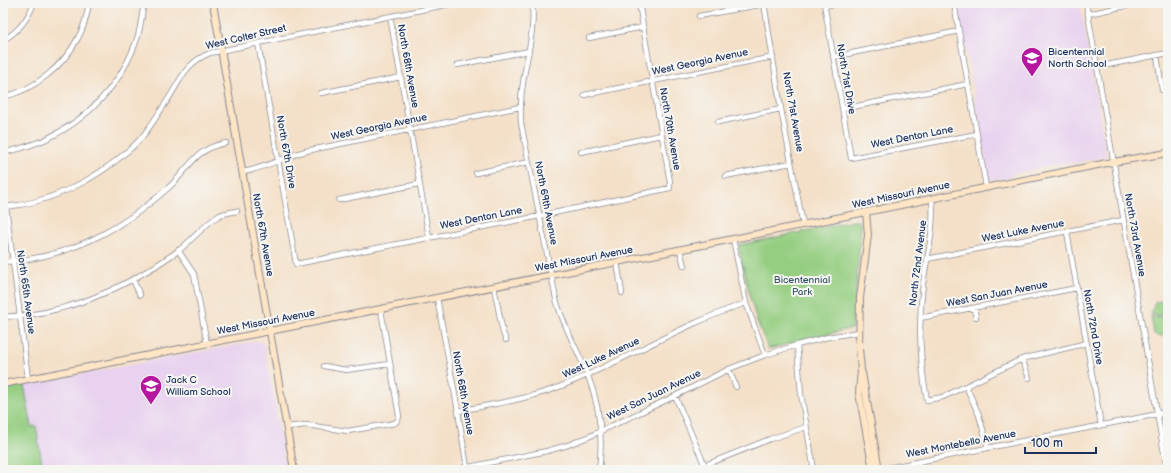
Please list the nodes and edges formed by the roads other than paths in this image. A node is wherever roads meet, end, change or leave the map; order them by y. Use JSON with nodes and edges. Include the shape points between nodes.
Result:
{"nodes":[{"id":1,"x":34,"y":3,"type":"edge"},
{"id":2,"x":88,"y":3,"type":"edge"},
{"id":3,"x":144,"y":3,"type":"edge"},
{"id":4,"x":213,"y":3,"type":"edge"},
{"id":5,"x":455,"y":3,"type":"edge"},
{"id":6,"x":532,"y":3,"type":"edge"},
{"id":7,"x":638,"y":3,"type":"edge"},
{"id":8,"x":764,"y":3,"type":"edge"},
{"id":9,"x":839,"y":3,"type":"edge"},
{"id":10,"x":954,"y":3,"type":"edge"},
{"id":11,"x":1086,"y":3,"type":"edge"},
{"id":12,"x":1140,"y":3,"type":"edge"},
{"id":13,"x":825,"y":5,"type":"edge"},
{"id":14,"x":1088,"y":14,"type":"junction"},
{"id":15,"x":390,"y":16,"type":"junction"},
{"id":16,"x":699,"y":16,"type":"dead end"},
{"id":17,"x":643,"y":27,"type":"junction"},
{"id":18,"x":959,"y":31,"type":"junction"},
{"id":19,"x":589,"y":38,"type":"dead end"},
{"id":20,"x":3,"y":40,"type":"edge"},
{"id":21,"x":258,"y":43,"type":"junction"},
{"id":22,"x":221,"y":51,"type":"junction"},
{"id":23,"x":529,"y":51,"type":"junction"},
{"id":24,"x":1168,"y":53,"type":"edge"},
{"id":25,"x":1157,"y":55,"type":"junction"},
{"id":26,"x":773,"y":57,"type":"junction"},
{"id":27,"x":833,"y":57,"type":"junction"},
{"id":28,"x":457,"y":65,"type":"dead end"},
{"id":29,"x":1097,"y":66,"type":"junction"},
{"id":30,"x":401,"y":77,"type":"junction"},
{"id":31,"x":653,"y":81,"type":"junction"},
{"id":32,"x":968,"y":84,"type":"junction"},
{"id":33,"x":1162,"y":90,"type":"dead end"},
{"id":34,"x":321,"y":93,"type":"dead end"},
{"id":35,"x":584,"y":95,"type":"dead end"},
{"id":36,"x":3,"y":97,"type":"edge"},
{"id":37,"x":520,"y":107,"type":"junction"},
{"id":38,"x":781,"y":109,"type":"junction"},
{"id":39,"x":842,"y":109,"type":"junction"},
{"id":40,"x":718,"y":122,"type":"dead end"},
{"id":41,"x":410,"y":130,"type":"junction"},
{"id":42,"x":976,"y":134,"type":"junction"},
{"id":43,"x":661,"y":135,"type":"junction"},
{"id":44,"x":226,"y":144,"type":"dead end"},
{"id":45,"x":3,"y":152,"type":"edge"},
{"id":46,"x":581,"y":152,"type":"dead end"},
{"id":47,"x":1168,"y":153,"type":"edge"},
{"id":48,"x":851,"y":158,"type":"joint"},
{"id":49,"x":278,"y":161,"type":"junction"},
{"id":50,"x":529,"y":162,"type":"junction"},
{"id":51,"x":791,"y":163,"type":"junction"},
{"id":52,"x":1114,"y":163,"type":"junction"},
{"id":53,"x":243,"y":172,"type":"junction"},
{"id":54,"x":476,"y":173,"type":"dead end"},
{"id":55,"x":725,"y":176,"type":"dead end"},
{"id":56,"x":419,"y":184,"type":"junction"},
{"id":57,"x":986,"y":187,"type":"junction"},
{"id":58,"x":670,"y":188,"type":"joint"},
{"id":59,"x":339,"y":200,"type":"dead end"},
{"id":60,"x":932,"y":200,"type":"junction"},
{"id":61,"x":4,"y":207,"type":"edge"},
{"id":62,"x":237,"y":211,"type":"dead end"},
{"id":63,"x":866,"y":212,"type":"junction"},
{"id":64,"x":540,"y":216,"type":"junction"},
{"id":65,"x":1123,"y":220,"type":"junction"},
{"id":66,"x":803,"y":225,"type":"junction"},
{"id":67,"x":1067,"y":232,"type":"junction"},
{"id":68,"x":429,"y":237,"type":"junction"},
{"id":69,"x":733,"y":239,"type":"junction"},
{"id":70,"x":178,"y":250,"type":"junction"},
{"id":71,"x":680,"y":250,"type":"junction"},
{"id":72,"x":927,"y":259,"type":"junction"},
{"id":73,"x":3,"y":262,"type":"edge"},
{"id":74,"x":12,"y":262,"type":"junction"},
{"id":75,"x":617,"y":262,"type":"junction"},
{"id":76,"x":296,"y":264,"type":"joint"},
{"id":77,"x":684,"y":266,"type":"dead end"},
{"id":78,"x":550,"y":276,"type":"junction"},
{"id":79,"x":133,"y":280,"type":"junction"},
{"id":80,"x":494,"y":287,"type":"junction"},
{"id":81,"x":1077,"y":288,"type":"junction"},
{"id":82,"x":622,"y":293,"type":"dead end"},
{"id":83,"x":140,"y":295,"type":"dead end"},
{"id":84,"x":437,"y":298,"type":"junction"},
{"id":85,"x":746,"y":303,"type":"junction"},
{"id":86,"x":974,"y":308,"type":"junction"},
{"id":87,"x":381,"y":310,"type":"junction"},
{"id":88,"x":20,"y":316,"type":"junction"},
{"id":89,"x":3,"y":317,"type":"edge"},
{"id":90,"x":920,"y":318,"type":"junction"},
{"id":91,"x":976,"y":318,"type":"dead end"},
{"id":92,"x":270,"y":332,"type":"junction"},
{"id":93,"x":859,"y":332,"type":"junction"},
{"id":94,"x":506,"y":340,"type":"dead end"},
{"id":95,"x":1087,"y":343,"type":"junction"},
{"id":96,"x":207,"y":344,"type":"junction"},
{"id":97,"x":797,"y":345,"type":"junction"},
{"id":98,"x":765,"y":355,"type":"junction"},
{"id":99,"x":1022,"y":359,"type":"junction"},
{"id":100,"x":390,"y":364,"type":"junction"},
{"id":101,"x":324,"y":366,"type":"dead end"},
{"id":102,"x":729,"y":369,"type":"junction"},
{"id":103,"x":588,"y":375,"type":"junction"},
{"id":104,"x":1029,"y":378,"type":"dead end"},
{"id":105,"x":28,"y":379,"type":"junction"},
{"id":106,"x":3,"y":384,"type":"edge"},
{"id":107,"x":966,"y":386,"type":"junction"},
{"id":108,"x":736,"y":387,"type":"dead end"},
{"id":109,"x":675,"y":396,"type":"junction"},
{"id":110,"x":458,"y":411,"type":"junction"},
{"id":111,"x":1168,"y":412,"type":"edge"},
{"id":112,"x":1157,"y":414,"type":"junction"},
{"id":113,"x":1101,"y":425,"type":"junction"},
{"id":114,"x":286,"y":427,"type":"junction"},
{"id":115,"x":806,"y":427,"type":"junction"},
{"id":116,"x":601,"y":431,"type":"junction"},
{"id":117,"x":988,"y":448,"type":"junction"},
{"id":118,"x":705,"y":466,"type":"junction"},
{"id":119,"x":467,"y":468,"type":"junction"},
{"id":120,"x":294,"y":470,"type":"edge"},
{"id":121,"x":454,"y":470,"type":"edge"},
{"id":122,"x":599,"y":470,"type":"edge"},
{"id":123,"x":694,"y":470,"type":"edge"},
{"id":124,"x":814,"y":470,"type":"edge"},
{"id":125,"x":876,"y":470,"type":"edge"},
{"id":126,"x":1167,"y":470,"type":"edge"}],
"edges":[{"from":1,"to":20,"type":"street","via":[[23,24]]},
{"from":2,"to":36,"type":"street","via":[[79,37],[61,62],[46,77],[15,94]]},
{"from":3,"to":45,"type":"street","via":[[138,35],[126,65],[94,107],[54,135],[30,146]]},
{"from":4,"to":22,"type":"street","name":"North 67th Avenue"},
{"from":5,"to":15,"type":"street","name":"West Colter Street"},
{"from":6,"to":23,"type":"street","name":"North 69th Avenue","via":[[533,21]]},
{"from":7,"to":17,"type":"street","name":"North 70th Avenue"},
{"from":8,"to":16,"type":"street"},
{"from":8,"to":26,"type":"street","name":"North 71st Avenue"},
{"from":9,"to":13,"type":"street"},
{"from":10,"to":18,"type":"street"},
{"from":11,"to":14,"type":"street","name":"North 73rd Avenue"},
{"from":12,"to":14,"type":"street"},
{"from":13,"to":27,"type":"street","name":"North 71st Drive"},
{"from":14,"to":29,"type":"street","name":"North 73rd Avenue"},
{"from":15,"to":21,"type":"street","name":"West Colter Street"},
{"from":15,"to":30,"type":"street","name":"North 68th Avenue"},
{"from":17,"to":19,"type":"street"},
{"from":17,"to":31,"type":"street","name":"North 70th Avenue"},
{"from":18,"to":27,"type":"street"},
{"from":18,"to":32,"type":"street"},
{"from":21,"to":22,"type":"street","name":"West Colter Street"},
{"from":21,"to":49,"type":"street","name":"North 67th Drive"},
{"from":22,"to":53,"type":"street","name":"North 67th Avenue"},
{"from":22,"to":61,"type":"street","name":"West Colter Street","via":[[204,56],[192,64],[142,136],[130,150],[100,172],[59,194]]},
{"from":23,"to":28,"type":"street"},
{"from":23,"to":37,"type":"street","name":"North 69th Avenue"},
{"from":24,"to":25,"type":"street"},
{"from":25,"to":29,"type":"street"},
{"from":25,"to":33,"type":"street"},
{"from":26,"to":31,"type":"street","name":"West Georgia Avenue"},
{"from":26,"to":38,"type":"street","name":"North 71st Avenue"},
{"from":27,"to":39,"type":"street","name":"North 71st Drive"},
{"from":29,"to":52,"type":"street","name":"North 73rd Avenue"},
{"from":30,"to":34,"type":"street"},
{"from":30,"to":41,"type":"street","name":"North 68th Avenue"},
{"from":31,"to":35,"type":"street","name":"West Georgia Avenue"},
{"from":31,"to":43,"type":"street","name":"North 70th Avenue"},
{"from":32,"to":39,"type":"street"},
{"from":32,"to":42,"type":"street"},
{"from":37,"to":41,"type":"street","name":"West Georgia Avenue"},
{"from":37,"to":50,"type":"street","name":"North 69th Avenue"},
{"from":38,"to":40,"type":"street"},
{"from":38,"to":51,"type":"street","name":"North 71st Avenue"},
{"from":39,"to":48,"type":"street","name":"North 71st Drive"},
{"from":41,"to":49,"type":"street","name":"West Georgia Avenue","via":[[306,151]]},
{"from":41,"to":56,"type":"street","name":"North 68th Avenue"},
{"from":42,"to":48,"type":"street","name":"West Denton Lane"},
{"from":42,"to":57,"type":"street"},
{"from":43,"to":46,"type":"street"},
{"from":43,"to":58,"type":"street","name":"North 70th Avenue"},
{"from":44,"to":74,"type":"street","via":[[209,148],[198,155],[169,187],[118,227],[64,251]]},
{"from":47,"to":52,"type":"street","name":"West Missouri Avenue"},
{"from":49,"to":53,"type":"street","name":"West Georgia Avenue"},
{"from":49,"to":76,"type":"street","name":"North 67th Drive"},
{"from":50,"to":54,"type":"street"},
{"from":50,"to":64,"type":"street","name":"North 69th Avenue"},
{"from":51,"to":55,"type":"street"},
{"from":51,"to":66,"type":"street","name":"North 71st Avenue"},
{"from":52,"to":57,"type":"street","name":"West Missouri Avenue"},
{"from":52,"to":65,"type":"street","name":"North 73rd Avenue"},
{"from":53,"to":92,"type":"street","name":"North 67th Avenue"},
{"from":56,"to":59,"type":"street"},
{"from":56,"to":68,"type":"street","name":"North 68th Avenue"},
{"from":57,"to":60,"type":"street","name":"West Missouri Avenue"},
{"from":58,"to":64,"type":"street","name":"West Denton Lane"},
{"from":60,"to":63,"type":"street","name":"West Missouri Avenue"},
{"from":60,"to":72,"type":"street","name":"North 72nd Avenue","via":[[933,223]]},
{"from":61,"to":74,"type":"street","name":"North 65th Avenue"},
{"from":62,"to":70,"type":"street","via":[[218,217]]},
{"from":63,"to":66,"type":"street","name":"West Missouri Avenue"},
{"from":63,"to":93,"type":"street","via":[[868,235],[860,298]]},
{"from":64,"to":68,"type":"street","name":"West Denton Lane"},
{"from":64,"to":78,"type":"street","name":"North 69th Avenue"},
{"from":65,"to":67,"type":"street","name":"West Luke Avenue"},
{"from":65,"to":112,"type":"street","name":"North 73rd Avenue"},
{"from":66,"to":69,"type":"street","name":"West Missouri Avenue"},
{"from":67,"to":72,"type":"street","name":"West Luke Avenue"},
{"from":67,"to":81,"type":"street","name":"North 72nd Drive"},
{"from":68,"to":76,"type":"street","name":"West Denton Lane"},
{"from":69,"to":71,"type":"street","name":"West Missouri Avenue"},
{"from":69,"to":85,"type":"street"},
{"from":70,"to":79,"type":"street"},
{"from":70,"to":96,"type":"street","via":[[194,274]]},
{"from":71,"to":75,"type":"street","name":"West Missouri Avenue"},
{"from":71,"to":77,"type":"street"},
{"from":72,"to":90,"type":"street","name":"North 72nd Avenue"},
{"from":73,"to":74,"type":"street"},
{"from":74,"to":88,"type":"street","name":"North 65th Avenue"},
{"from":75,"to":78,"type":"street","name":"West Missouri Avenue"},
{"from":75,"to":82,"type":"street"},
{"from":78,"to":80,"type":"street","name":"West Missouri Avenue"},
{"from":78,"to":103,"type":"street","name":"North 69th Avenue","via":[[559,311]]},
{"from":79,"to":83,"type":"street"},
{"from":79,"to":88,"type":"street","via":[[98,296],[62,308]]},
{"from":80,"to":84,"type":"street","name":"West Missouri Avenue"},
{"from":80,"to":94,"type":"street"},
{"from":81,"to":86,"type":"street","name":"West San Juan Avenue"},
{"from":81,"to":95,"type":"street","name":"North 72nd Drive"},
{"from":84,"to":87,"type":"street","name":"West Missouri Avenue"},
{"from":84,"to":110,"type":"street","name":"North 68th Avenue"},
{"from":85,"to":98,"type":"street"},
{"from":85,"to":103,"type":"street","name":"West Luke Avenue","via":[[692,324]]},
{"from":86,"to":90,"type":"street","name":"West San Juan Avenue"},
{"from":86,"to":91,"type":"street"},
{"from":87,"to":92,"type":"street","name":"West Missouri Avenue"},
{"from":87,"to":100,"type":"street"},
{"from":88,"to":89,"type":"street"},
{"from":88,"to":105,"type":"street","name":"North 65th Avenue"},
{"from":90,"to":107,"type":"street","name":"North 72nd Avenue","via":[[927,400],[943,397]]},
{"from":92,"to":96,"type":"street","name":"West Missouri Avenue"},
{"from":92,"to":114,"type":"street","name":"North 67th Avenue"},
{"from":93,"to":97,"type":"street","name":"West San Juan Avenue"},
{"from":93,"to":125,"type":"street","via":[[860,393]]},
{"from":95,"to":99,"type":"street"},
{"from":95,"to":113,"type":"street","name":"North 72nd Drive"},
{"from":96,"to":105,"type":"street","name":"West Missouri Avenue"},
{"from":97,"to":98,"type":"street","name":"West San Juan Avenue"},
{"from":97,"to":115,"type":"street"},
{"from":98,"to":102,"type":"street","name":"West San Juan Avenue"},
{"from":99,"to":104,"type":"street"},
{"from":99,"to":107,"type":"street"},
{"from":100,"to":101,"type":"street","via":[[346,370]]},
{"from":100,"to":114,"type":"street","via":[[399,416],[395,422],[355,430],[306,425]]},
{"from":102,"to":108,"type":"street"},
{"from":102,"to":109,"type":"street","name":"West San Juan Avenue"},
{"from":103,"to":110,"type":"street","name":"West Luke Avenue","via":[[531,396]]},
{"from":103,"to":116,"type":"street","name":"North 69th Avenue","via":[[596,398]]},
{"from":105,"to":106,"type":"street","name":"West Missouri Avenue"},
{"from":107,"to":117,"type":"street","via":[[979,415]]},
{"from":109,"to":116,"type":"street","name":"West San Juan Avenue"},
{"from":109,"to":118,"type":"street"},
{"from":110,"to":119,"type":"street","name":"North 68th Avenue"},
{"from":111,"to":112,"type":"street","name":"West Montebello Avenue"},
{"from":112,"to":113,"type":"street","name":"West Montebello Avenue"},
{"from":112,"to":126,"type":"street","name":"North 73rd Avenue"},
{"from":113,"to":117,"type":"street","name":"West Montebello Avenue"},
{"from":114,"to":120,"type":"street","name":"North 67th Avenue"},
{"from":115,"to":118,"type":"street"},
{"from":115,"to":124,"type":"street"},
{"from":116,"to":119,"type":"street","name":"West San Juan Avenue","via":[[547,451]]},
{"from":116,"to":122,"type":"street","name":"North 69th Avenue"},
{"from":117,"to":125,"type":"street","name":"West Montebello Avenue"},
{"from":118,"to":123,"type":"street"},
{"from":119,"to":121,"type":"street","name":"West San Juan Avenue"}]}
